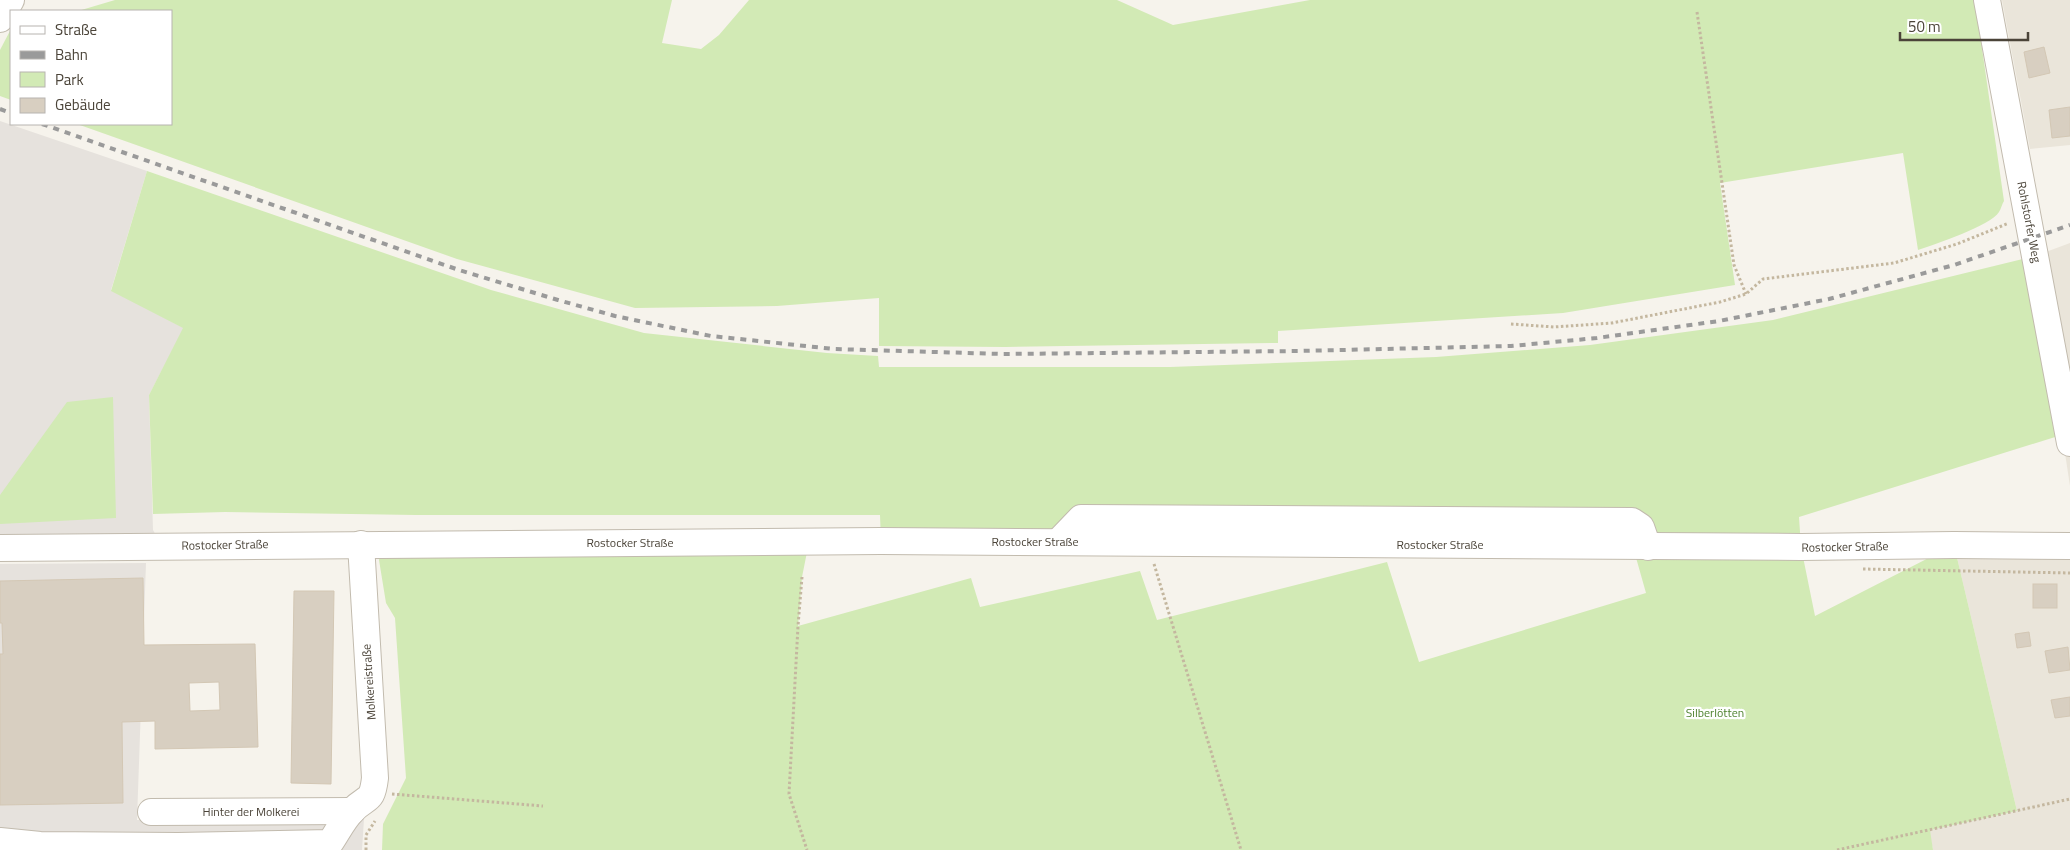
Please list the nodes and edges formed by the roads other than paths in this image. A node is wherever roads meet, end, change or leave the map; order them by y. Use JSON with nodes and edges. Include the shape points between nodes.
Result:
{"nodes":[{"id":1,"x":11,"y":0,"type":"edge"},
{"id":2,"x":1987,"y":0,"type":"edge"},
{"id":3,"x":0,"y":19,"type":"edge"},
{"id":4,"x":2070,"y":443,"type":"edge"},
{"id":5,"x":1058,"y":542,"type":"junction"},
{"id":6,"x":361,"y":544,"type":"junction"},
{"id":7,"x":2070,"y":546,"type":"edge"},
{"id":8,"x":1648,"y":547,"type":"junction"},
{"id":9,"x":0,"y":548,"type":"edge"},
{"id":10,"x":352,"y":811,"type":"junction"},
{"id":11,"x":151,"y":812,"type":"dead end"},
{"id":12,"x":0,"y":841,"type":"edge"},
{"id":13,"x":40,"y":848,"type":"edge"},
{"id":14,"x":187,"y":848,"type":"edge"}],
"edges":[{"from":1,"to":3,"type":"street"},
{"from":2,"to":4,"type":"street","name":"Rohlstorfer Weg"},
{"from":5,"to":6,"type":"street","name":"Rostocker Straße"},
{"from":5,"to":8,"type":"street","name":"Rostocker Straße"},
{"from":5,"to":8,"type":"street","via":[[1080,518],[1632,521],[1641,527]]},
{"from":6,"to":9,"type":"street","name":"Rostocker Straße"},
{"from":6,"to":10,"type":"street","name":"Molkereistraße","via":[[376,778],[373,793]]},
{"from":7,"to":8,"type":"street","name":"Rostocker Straße"},
{"from":10,"to":11,"type":"street","name":"Hinter der Molkerei"},
{"from":10,"to":14,"type":"street","name":"Molkereistraße","via":[[330,844]]},
{"from":12,"to":13,"type":"street"},
{"from":13,"to":14,"type":"street"}]}
